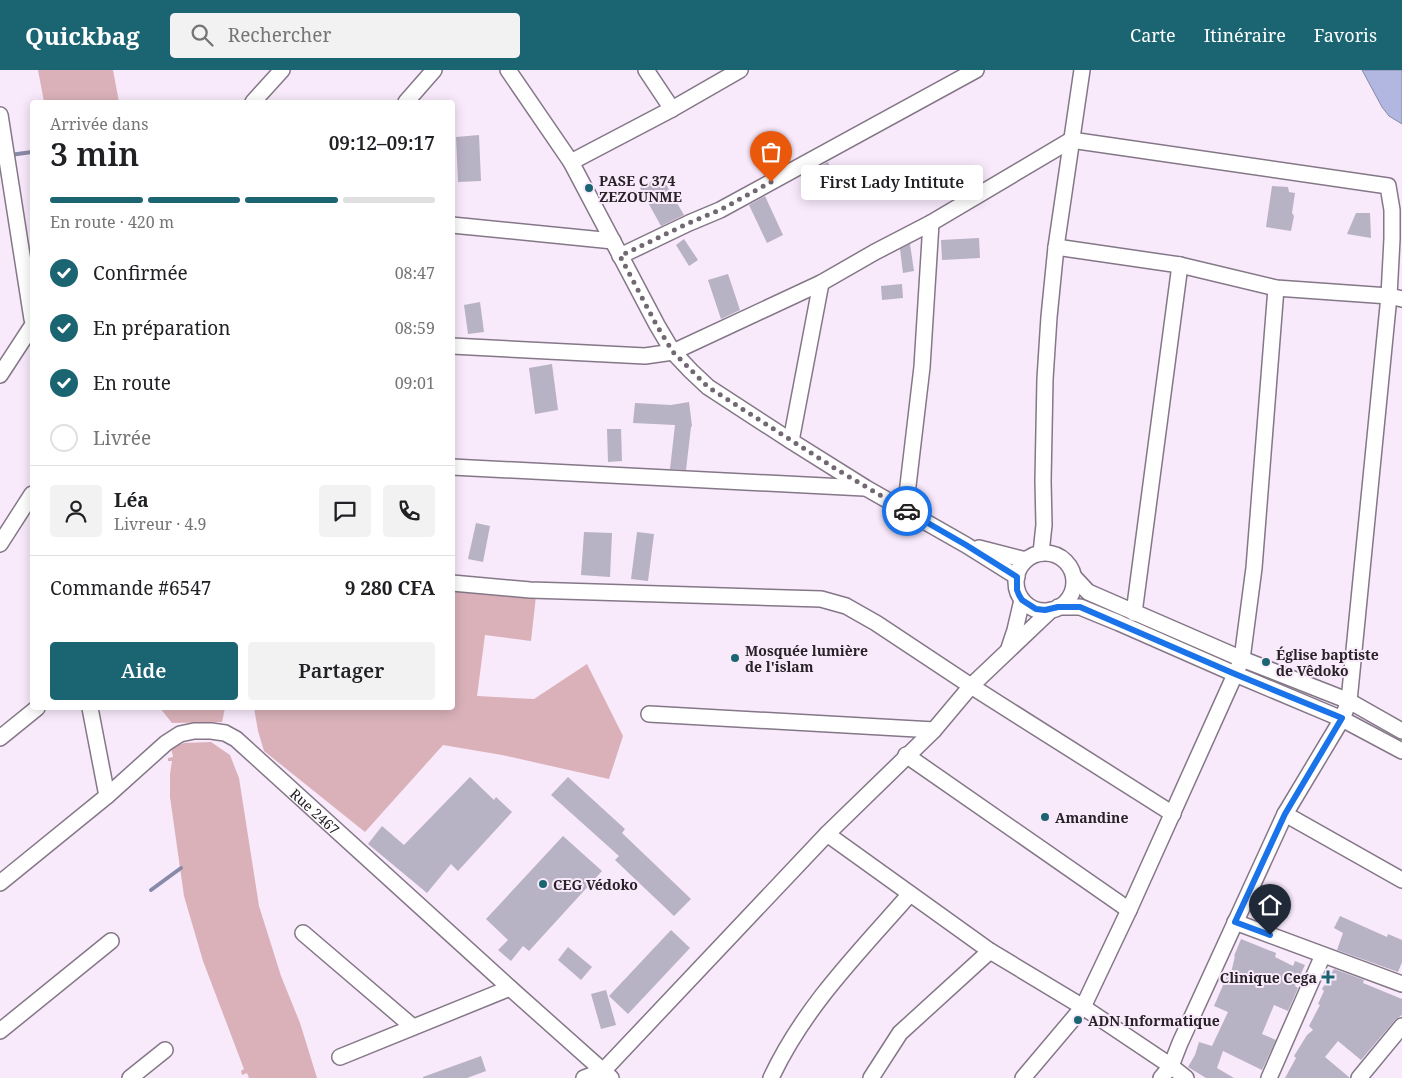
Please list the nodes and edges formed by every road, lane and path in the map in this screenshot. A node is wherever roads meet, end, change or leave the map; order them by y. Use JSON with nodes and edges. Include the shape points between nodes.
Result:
{"nodes":[{"id":1,"x":282,"y":70,"type":"edge"},
{"id":2,"x":434,"y":70,"type":"edge"},
{"id":3,"x":508,"y":70,"type":"edge"},
{"id":4,"x":646,"y":70,"type":"edge"},
{"id":5,"x":740,"y":70,"type":"edge"},
{"id":6,"x":976,"y":70,"type":"edge"},
{"id":7,"x":1082,"y":70,"type":"edge"},
{"id":8,"x":255,"y":100,"type":"edge"},
{"id":9,"x":408,"y":100,"type":"edge"},
{"id":10,"x":672,"y":109,"type":"junction"},
{"id":11,"x":0,"y":115,"type":"edge"},
{"id":12,"x":1071,"y":140,"type":"junction"},
{"id":13,"x":570,"y":162,"type":"junction"},
{"id":14,"x":4,"y":174,"type":"edge"},
{"id":15,"x":931,"y":223,"type":"junction"},
{"id":16,"x":455,"y":224,"type":"edge"},
{"id":17,"x":613,"y":241,"type":"junction"},
{"id":18,"x":1056,"y":247,"type":"junction"},
{"id":19,"x":620,"y":256,"type":"junction"},
{"id":20,"x":1180,"y":265,"type":"junction"},
{"id":21,"x":821,"y":283,"type":"junction"},
{"id":22,"x":1276,"y":288,"type":"junction"},
{"id":23,"x":1396,"y":297,"type":"edge"},
{"id":24,"x":30,"y":309,"type":"edge"},
{"id":25,"x":30,"y":329,"type":"edge"},
{"id":26,"x":455,"y":346,"type":"edge"},
{"id":27,"x":673,"y":352,"type":"junction"},
{"id":28,"x":0,"y":375,"type":"edge"},
{"id":29,"x":791,"y":441,"type":"junction"},
{"id":30,"x":455,"y":468,"type":"edge"},
{"id":31,"x":866,"y":488,"type":"junction"},
{"id":32,"x":30,"y":497,"type":"edge"},
{"id":33,"x":905,"y":510,"type":"junction"},
{"id":34,"x":0,"y":544,"type":"edge"},
{"id":35,"x":966,"y":545,"type":"junction"},
{"id":36,"x":1046,"y":554,"type":"junction"},
{"id":37,"x":1026,"y":560,"type":"junction"},
{"id":38,"x":1017,"y":577,"type":"junction"},
{"id":39,"x":1074,"y":577,"type":"junction"},
{"id":40,"x":455,"y":583,"type":"edge"},
{"id":41,"x":1022,"y":600,"type":"junction"},
{"id":42,"x":1054,"y":608,"type":"junction"},
{"id":43,"x":1134,"y":613,"type":"junction"},
{"id":44,"x":1008,"y":649,"type":"junction"},
{"id":45,"x":1242,"y":658,"type":"junction"},
{"id":46,"x":1235,"y":674,"type":"junction"},
{"id":47,"x":971,"y":686,"type":"junction"},
{"id":48,"x":1349,"y":701,"type":"junction"},
{"id":49,"x":35,"y":710,"type":"edge"},
{"id":50,"x":90,"y":710,"type":"edge"},
{"id":51,"x":649,"y":714,"type":"dead end"},
{"id":52,"x":1342,"y":718,"type":"junction"},
{"id":53,"x":934,"y":730,"type":"junction"},
{"id":54,"x":1402,"y":731,"type":"edge"},
{"id":55,"x":0,"y":738,"type":"edge"},
{"id":56,"x":1402,"y":751,"type":"edge"},
{"id":57,"x":906,"y":755,"type":"junction"},
{"id":58,"x":107,"y":796,"type":"junction"},
{"id":59,"x":1173,"y":814,"type":"junction"},
{"id":60,"x":1285,"y":814,"type":"junction"},
{"id":61,"x":827,"y":834,"type":"junction"},
{"id":62,"x":1402,"y":880,"type":"edge"},
{"id":63,"x":0,"y":883,"type":"edge"},
{"id":64,"x":910,"y":894,"type":"junction"},
{"id":65,"x":1129,"y":910,"type":"junction"},
{"id":66,"x":1235,"y":922,"type":"junction"},
{"id":67,"x":303,"y":933,"type":"dead end"},
{"id":68,"x":110,"y":941,"type":"dead end"},
{"id":69,"x":990,"y":951,"type":"junction"},
{"id":70,"x":1323,"y":955,"type":"junction"},
{"id":71,"x":1402,"y":984,"type":"edge"},
{"id":72,"x":510,"y":988,"type":"junction"},
{"id":73,"x":1083,"y":1007,"type":"junction"},
{"id":74,"x":1402,"y":1026,"type":"edge"},
{"id":75,"x":413,"y":1027,"type":"junction"},
{"id":76,"x":0,"y":1031,"type":"edge"},
{"id":77,"x":165,"y":1050,"type":"dead end"},
{"id":78,"x":340,"y":1057,"type":"dead end"},
{"id":79,"x":1171,"y":1066,"type":"junction"},
{"id":80,"x":607,"y":1074,"type":"edge"},
{"id":81,"x":130,"y":1078,"type":"edge"},
{"id":82,"x":584,"y":1078,"type":"edge"},
{"id":83,"x":770,"y":1078,"type":"edge"},
{"id":84,"x":871,"y":1078,"type":"edge"},
{"id":85,"x":1023,"y":1078,"type":"edge"},
{"id":86,"x":1161,"y":1078,"type":"edge"},
{"id":87,"x":1186,"y":1078,"type":"edge"},
{"id":88,"x":1269,"y":1078,"type":"edge"},
{"id":89,"x":1359,"y":1078,"type":"edge"}],
"edges":[{"from":1,"to":8,"type":"street"},
{"from":2,"to":9,"type":"street"},
{"from":3,"to":13,"type":"street"},
{"from":4,"to":10,"type":"street"},
{"from":5,"to":10,"type":"street"},
{"from":6,"to":19,"type":"street","via":[[720,210]]},
{"from":7,"to":12,"type":"street"},
{"from":10,"to":13,"type":"street"},
{"from":11,"to":14,"type":"street"},
{"from":12,"to":15,"type":"street"},
{"from":12,"to":18,"type":"street"},
{"from":12,"to":23,"type":"street","via":[[1388,186]]},
{"from":13,"to":17,"type":"street"},
{"from":14,"to":24,"type":"street"},
{"from":15,"to":21,"type":"street"},
{"from":15,"to":33,"type":"street","via":[[922,367]]},
{"from":16,"to":17,"type":"street"},
{"from":17,"to":19,"type":"street"},
{"from":18,"to":20,"type":"street"},
{"from":18,"to":36,"type":"street","via":[[1045,379],[1043,481]]},
{"from":19,"to":27,"type":"street"},
{"from":20,"to":22,"type":"street"},
{"from":20,"to":43,"type":"street"},
{"from":21,"to":27,"type":"street"},
{"from":21,"to":29,"type":"street"},
{"from":22,"to":23,"type":"street"},
{"from":22,"to":45,"type":"street","via":[[1254,568]]},
{"from":23,"to":48,"type":"street"},
{"from":25,"to":28,"type":"street"},
{"from":26,"to":27,"type":"street","via":[[645,356]]},
{"from":27,"to":29,"type":"street","via":[[708,387]]},
{"from":29,"to":31,"type":"street"},
{"from":30,"to":31,"type":"street"},
{"from":31,"to":33,"type":"street"},
{"from":32,"to":34,"type":"street"},
{"from":33,"to":35,"type":"street"},
{"from":35,"to":37,"type":"street"},
{"from":35,"to":38,"type":"street"},
{"from":36,"to":37,"type":"street"},
{"from":36,"to":39,"type":"street","via":[[1064,560]]},
{"from":37,"to":38,"type":"street"},
{"from":38,"to":41,"type":"street","via":[[1017,590]]},
{"from":39,"to":42,"type":"street","via":[[1071,594]]},
{"from":39,"to":43,"type":"street","via":[[1088,592]]},
{"from":40,"to":47,"type":"street","via":[[530,590],[820,599],[846,606],[869,619]]},
{"from":41,"to":42,"type":"street","via":[[1036,609]]},
{"from":41,"to":44,"type":"street"},
{"from":42,"to":44,"type":"street"},
{"from":42,"to":46,"type":"street","via":[[1080,607]]},
{"from":43,"to":45,"type":"street"},
{"from":44,"to":47,"type":"street"},
{"from":45,"to":46,"type":"street"},
{"from":45,"to":48,"type":"street"},
{"from":46,"to":52,"type":"street"},
{"from":46,"to":59,"type":"street"},
{"from":47,"to":53,"type":"street"},
{"from":47,"to":59,"type":"street"},
{"from":48,"to":52,"type":"street"},
{"from":48,"to":54,"type":"street"},
{"from":49,"to":55,"type":"street"},
{"from":50,"to":58,"type":"street"},
{"from":51,"to":53,"type":"street"},
{"from":52,"to":56,"type":"street"},
{"from":52,"to":60,"type":"street"},
{"from":53,"to":57,"type":"street"},
{"from":57,"to":61,"type":"street"},
{"from":57,"to":65,"type":"street"},
{"from":58,"to":63,"type":"street","name":"Rue 2467"},
{"from":58,"to":72,"type":"street","name":"Rue 2467","via":[[180,734],[194,731],[225,733],[236,739]]},
{"from":59,"to":65,"type":"street"},
{"from":60,"to":62,"type":"street"},
{"from":60,"to":66,"type":"street"},
{"from":61,"to":64,"type":"street"},
{"from":61,"to":80,"type":"street"},
{"from":64,"to":69,"type":"street"},
{"from":64,"to":83,"type":"street","via":[[824,992]]},
{"from":65,"to":73,"type":"street"},
{"from":66,"to":70,"type":"street"},
{"from":66,"to":79,"type":"street"},
{"from":67,"to":75,"type":"street"},
{"from":68,"to":76,"type":"street"},
{"from":69,"to":73,"type":"street"},
{"from":69,"to":84,"type":"street","via":[[900,1033]]},
{"from":70,"to":71,"type":"street"},
{"from":70,"to":88,"type":"street"},
{"from":72,"to":75,"type":"street"},
{"from":72,"to":80,"type":"street","name":"Rue 2467"},
{"from":73,"to":79,"type":"street"},
{"from":73,"to":85,"type":"street"},
{"from":74,"to":89,"type":"street"},
{"from":75,"to":78,"type":"street"},
{"from":77,"to":81,"type":"street"},
{"from":79,"to":86,"type":"street"},
{"from":79,"to":87,"type":"street"},
{"from":80,"to":82,"type":"street"}]}
